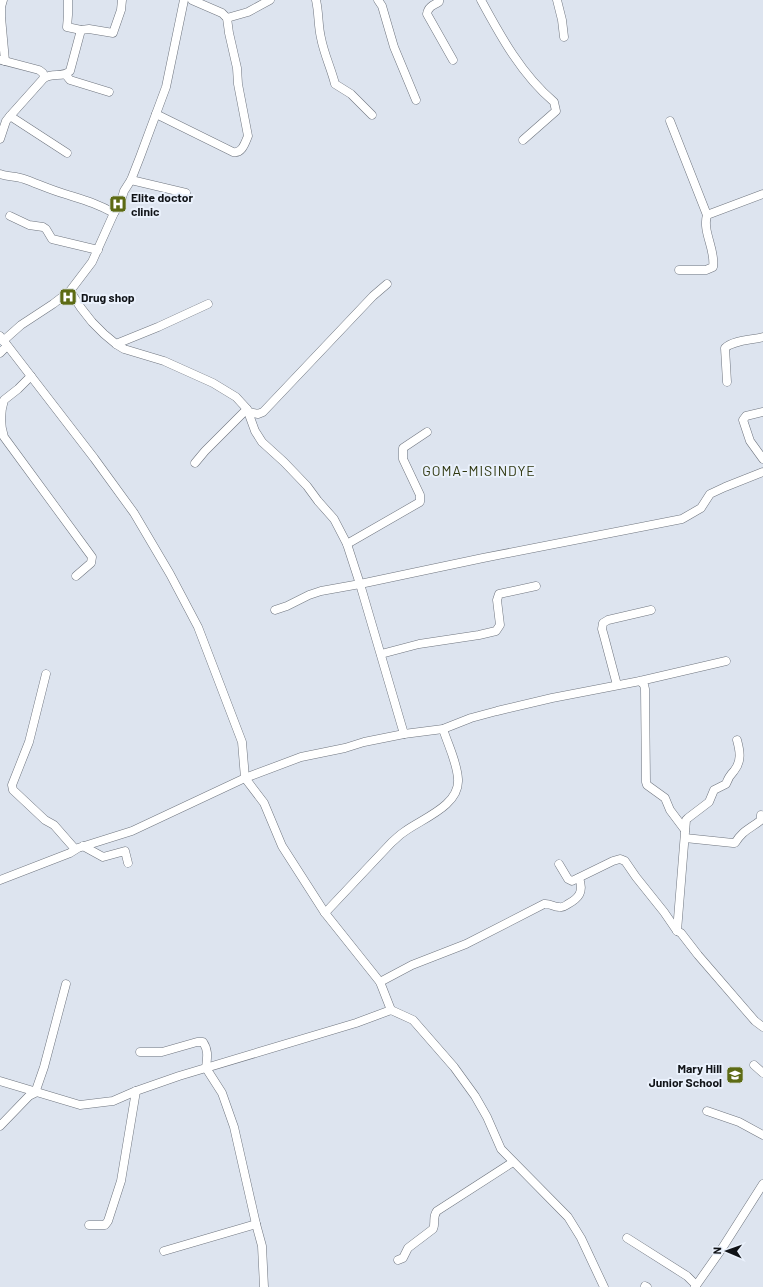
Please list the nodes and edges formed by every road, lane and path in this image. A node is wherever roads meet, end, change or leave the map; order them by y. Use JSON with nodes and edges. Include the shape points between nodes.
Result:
{"nodes":[{"id":1,"x":3,"y":0,"type":"edge"},
{"id":2,"x":68,"y":0,"type":"edge"},
{"id":3,"x":122,"y":0,"type":"edge"},
{"id":4,"x":184,"y":0,"type":"edge"},
{"id":5,"x":192,"y":0,"type":"edge"},
{"id":6,"x":270,"y":0,"type":"edge"},
{"id":7,"x":316,"y":0,"type":"edge"},
{"id":8,"x":378,"y":0,"type":"edge"},
{"id":9,"x":439,"y":0,"type":"edge"},
{"id":10,"x":481,"y":0,"type":"edge"},
{"id":11,"x":557,"y":0,"type":"edge"},
{"id":12,"x":227,"y":18,"type":"junction"},
{"id":13,"x":81,"y":30,"type":"junction"},
{"id":14,"x":564,"y":37,"type":"dead end"},
{"id":15,"x":453,"y":60,"type":"dead end"},
{"id":16,"x":3,"y":61,"type":"edge"},
{"id":17,"x":66,"y":75,"type":"junction"},
{"id":18,"x":44,"y":78,"type":"junction"},
{"id":19,"x":109,"y":92,"type":"dead end"},
{"id":20,"x":416,"y":100,"type":"dead end"},
{"id":21,"x":156,"y":114,"type":"junction"},
{"id":22,"x":372,"y":115,"type":"dead end"},
{"id":23,"x":10,"y":116,"type":"junction"},
{"id":24,"x":670,"y":121,"type":"dead end"},
{"id":25,"x":0,"y":139,"type":"edge"},
{"id":26,"x":523,"y":140,"type":"dead end"},
{"id":27,"x":67,"y":152,"type":"dead end"},
{"id":28,"x":0,"y":174,"type":"edge"},
{"id":29,"x":131,"y":180,"type":"junction"},
{"id":30,"x":186,"y":193,"type":"dead end"},
{"id":31,"x":763,"y":194,"type":"edge"},
{"id":32,"x":114,"y":213,"type":"junction"},
{"id":33,"x":707,"y":215,"type":"junction"},
{"id":34,"x":10,"y":216,"type":"dead end"},
{"id":35,"x":98,"y":250,"type":"junction"},
{"id":36,"x":679,"y":270,"type":"dead end"},
{"id":37,"x":387,"y":284,"type":"dead end"},
{"id":38,"x":70,"y":291,"type":"junction"},
{"id":39,"x":208,"y":304,"type":"dead end"},
{"id":40,"x":763,"y":337,"type":"edge"},
{"id":41,"x":3,"y":341,"type":"edge"},
{"id":42,"x":116,"y":344,"type":"junction"},
{"id":43,"x":0,"y":353,"type":"edge"},
{"id":44,"x":31,"y":376,"type":"junction"},
{"id":45,"x":727,"y":382,"type":"dead end"},
{"id":46,"x":248,"y":411,"type":"junction"},
{"id":47,"x":763,"y":412,"type":"edge"},
{"id":48,"x":426,"y":432,"type":"dead end"},
{"id":49,"x":763,"y":459,"type":"edge"},
{"id":50,"x":195,"y":463,"type":"dead end"},
{"id":51,"x":763,"y":472,"type":"edge"},
{"id":52,"x":347,"y":544,"type":"junction"},
{"id":53,"x":76,"y":576,"type":"dead end"},
{"id":54,"x":360,"y":584,"type":"junction"},
{"id":55,"x":536,"y":586,"type":"dead end"},
{"id":56,"x":275,"y":610,"type":"dead end"},
{"id":57,"x":651,"y":610,"type":"dead end"},
{"id":58,"x":381,"y":654,"type":"junction"},
{"id":59,"x":726,"y":661,"type":"dead end"},
{"id":60,"x":46,"y":674,"type":"dead end"},
{"id":61,"x":640,"y":681,"type":"junction"},
{"id":62,"x":617,"y":685,"type":"junction"},
{"id":63,"x":443,"y":729,"type":"junction"},
{"id":64,"x":404,"y":734,"type":"junction"},
{"id":65,"x":737,"y":740,"type":"dead end"},
{"id":66,"x":245,"y":778,"type":"junction"},
{"id":67,"x":761,"y":815,"type":"dead end"},
{"id":68,"x":685,"y":834,"type":"junction"},
{"id":69,"x":79,"y":848,"type":"junction"},
{"id":70,"x":128,"y":862,"type":"dead end"},
{"id":71,"x":559,"y":864,"type":"dead end"},
{"id":72,"x":579,"y":878,"type":"junction"},
{"id":73,"x":0,"y":880,"type":"edge"},
{"id":74,"x":325,"y":913,"type":"junction"},
{"id":75,"x":677,"y":931,"type":"junction"},
{"id":76,"x":380,"y":982,"type":"junction"},
{"id":77,"x":66,"y":984,"type":"dead end"},
{"id":78,"x":391,"y":1010,"type":"junction"},
{"id":79,"x":763,"y":1027,"type":"edge"},
{"id":80,"x":140,"y":1052,"type":"dead end"},
{"id":81,"x":754,"y":1066,"type":"dead end"},
{"id":82,"x":206,"y":1068,"type":"junction"},
{"id":83,"x":763,"y":1073,"type":"edge"},
{"id":84,"x":0,"y":1081,"type":"edge"},
{"id":85,"x":136,"y":1091,"type":"junction"},
{"id":86,"x":35,"y":1092,"type":"junction"},
{"id":87,"x":707,"y":1111,"type":"dead end"},
{"id":88,"x":0,"y":1126,"type":"edge"},
{"id":89,"x":763,"y":1135,"type":"edge"},
{"id":90,"x":513,"y":1162,"type":"junction"},
{"id":91,"x":763,"y":1185,"type":"edge"},
{"id":92,"x":256,"y":1224,"type":"junction"},
{"id":93,"x":89,"y":1225,"type":"dead end"},
{"id":94,"x":628,"y":1238,"type":"dead end"},
{"id":95,"x":164,"y":1251,"type":"dead end"},
{"id":96,"x":398,"y":1260,"type":"dead end"},
{"id":97,"x":695,"y":1286,"type":"edge"},
{"id":98,"x":264,"y":1287,"type":"edge"},
{"id":99,"x":604,"y":1287,"type":"edge"}],
"edges":[{"from":1,"to":16,"type":"street"},
{"from":2,"to":13,"type":"street","via":[[67,27]]},
{"from":3,"to":13,"type":"street","via":[[113,33]]},
{"from":4,"to":21,"type":"street","via":[[166,87]]},
{"from":5,"to":12,"type":"street","via":[[222,13]]},
{"from":6,"to":12,"type":"street","via":[[248,12]]},
{"from":7,"to":22,"type":"street","via":[[322,43],[335,84],[351,94]]},
{"from":8,"to":20,"type":"street"},
{"from":9,"to":15,"type":"street","via":[[431,6],[427,14]]},
{"from":10,"to":26,"type":"street","via":[[514,56],[534,83],[556,105],[556,111]]},
{"from":11,"to":14,"type":"street"},
{"from":12,"to":21,"type":"street","via":[[248,136],[242,148],[236,153],[233,152]]},
{"from":13,"to":17,"type":"street","via":[[73,66]]},
{"from":16,"to":18,"type":"street","via":[[39,70]]},
{"from":17,"to":18,"type":"street","via":[[51,74]]},
{"from":17,"to":19,"type":"street","via":[[70,80]]},
{"from":18,"to":23,"type":"street"},
{"from":21,"to":29,"type":"street"},
{"from":23,"to":25,"type":"street"},
{"from":23,"to":27,"type":"street"},
{"from":24,"to":33,"type":"street"},
{"from":28,"to":32,"type":"street","via":[[14,176],[96,203]]},
{"from":29,"to":30,"type":"street"},
{"from":29,"to":32,"type":"street"},
{"from":31,"to":33,"type":"street"},
{"from":32,"to":35,"type":"street"},
{"from":33,"to":36,"type":"street","via":[[706,224],[713,267],[706,270]]},
{"from":34,"to":35,"type":"street","via":[[29,225],[43,226],[52,239]]},
{"from":35,"to":38,"type":"street","via":[[89,267]]},
{"from":37,"to":46,"type":"street","via":[[263,412],[258,414]]},
{"from":38,"to":41,"type":"street","via":[[21,325]]},
{"from":38,"to":42,"type":"street","via":[[92,322]]},
{"from":39,"to":42,"type":"street"},
{"from":40,"to":45,"type":"street","via":[[746,339],[725,348]]},
{"from":41,"to":43,"type":"street"},
{"from":41,"to":44,"type":"street"},
{"from":42,"to":46,"type":"street","via":[[124,350],[164,361],[213,383],[236,397]]},
{"from":44,"to":53,"type":"street","via":[[4,400],[1,415],[2,432],[92,557],[91,563]]},
{"from":44,"to":66,"type":"street","via":[[134,513],[181,594],[198,628],[242,742]]},
{"from":46,"to":50,"type":"street"},
{"from":46,"to":52,"type":"street","via":[[262,442],[307,486],[336,522]]},
{"from":47,"to":49,"type":"street","via":[[746,416],[743,420],[750,441]]},
{"from":48,"to":52,"type":"street","via":[[403,448],[402,454],[420,494],[420,502]]},
{"from":51,"to":54,"type":"street","via":[[710,494],[701,508],[682,519]]},
{"from":52,"to":54,"type":"street"},
{"from":54,"to":56,"type":"street","via":[[321,591]]},
{"from":54,"to":58,"type":"street"},
{"from":55,"to":58,"type":"street","via":[[499,594],[497,600],[500,625],[496,631],[420,644]]},
{"from":57,"to":62,"type":"street","via":[[608,620],[603,624],[602,629]]},
{"from":58,"to":64,"type":"street"},
{"from":59,"to":61,"type":"street"},
{"from":60,"to":69,"type":"street","via":[[33,729],[12,788],[44,820],[54,825]]},
{"from":61,"to":62,"type":"street"},
{"from":61,"to":68,"type":"street","via":[[645,689],[646,782],[665,798]]},
{"from":62,"to":63,"type":"street","via":[[497,711]]},
{"from":63,"to":64,"type":"street"},
{"from":63,"to":74,"type":"street","via":[[458,778],[454,795],[437,812],[404,831]]},
{"from":64,"to":66,"type":"street","via":[[301,757]]},
{"from":65,"to":68,"type":"street","via":[[740,757],[736,768],[728,777],[726,784],[714,790],[709,802],[688,818]]},
{"from":66,"to":69,"type":"street","via":[[132,831]]},
{"from":66,"to":74,"type":"street","via":[[264,803],[282,846]]},
{"from":67,"to":68,"type":"street","via":[[761,820],[739,835],[735,843]]},
{"from":68,"to":75,"type":"street"},
{"from":69,"to":70,"type":"street","via":[[103,857],[125,851]]},
{"from":69,"to":73,"type":"street"},
{"from":71,"to":72,"type":"street","via":[[568,880]]},
{"from":72,"to":75,"type":"street","via":[[622,859]]},
{"from":72,"to":76,"type":"street","via":[[581,888],[578,897],[562,907],[544,904],[466,944],[412,965]]},
{"from":74,"to":76,"type":"street"},
{"from":75,"to":79,"type":"street"},
{"from":76,"to":78,"type":"street"},
{"from":77,"to":86,"type":"street"},
{"from":78,"to":82,"type":"street"},
{"from":78,"to":90,"type":"street","via":[[413,1020],[454,1067],[475,1096],[501,1149]]},
{"from":80,"to":82,"type":"street","via":[[162,1052],[194,1042],[203,1042],[208,1054]]},
{"from":81,"to":83,"type":"street"},
{"from":82,"to":85,"type":"street"},
{"from":82,"to":92,"type":"street","via":[[222,1093],[234,1127]]},
{"from":84,"to":86,"type":"street"},
{"from":85,"to":86,"type":"street","via":[[113,1101],[86,1105]]},
{"from":85,"to":93,"type":"street","via":[[121,1181],[108,1221],[105,1225]]},
{"from":86,"to":88,"type":"street"},
{"from":87,"to":89,"type":"street","via":[[738,1122]]},
{"from":90,"to":96,"type":"street","via":[[437,1211],[434,1229],[408,1248],[403,1258]]},
{"from":90,"to":99,"type":"street","via":[[568,1217]]},
{"from":91,"to":97,"type":"street"},
{"from":92,"to":95,"type":"street"},
{"from":92,"to":98,"type":"street","via":[[262,1246]]},
{"from":94,"to":97,"type":"street","via":[[687,1276]]}]}
